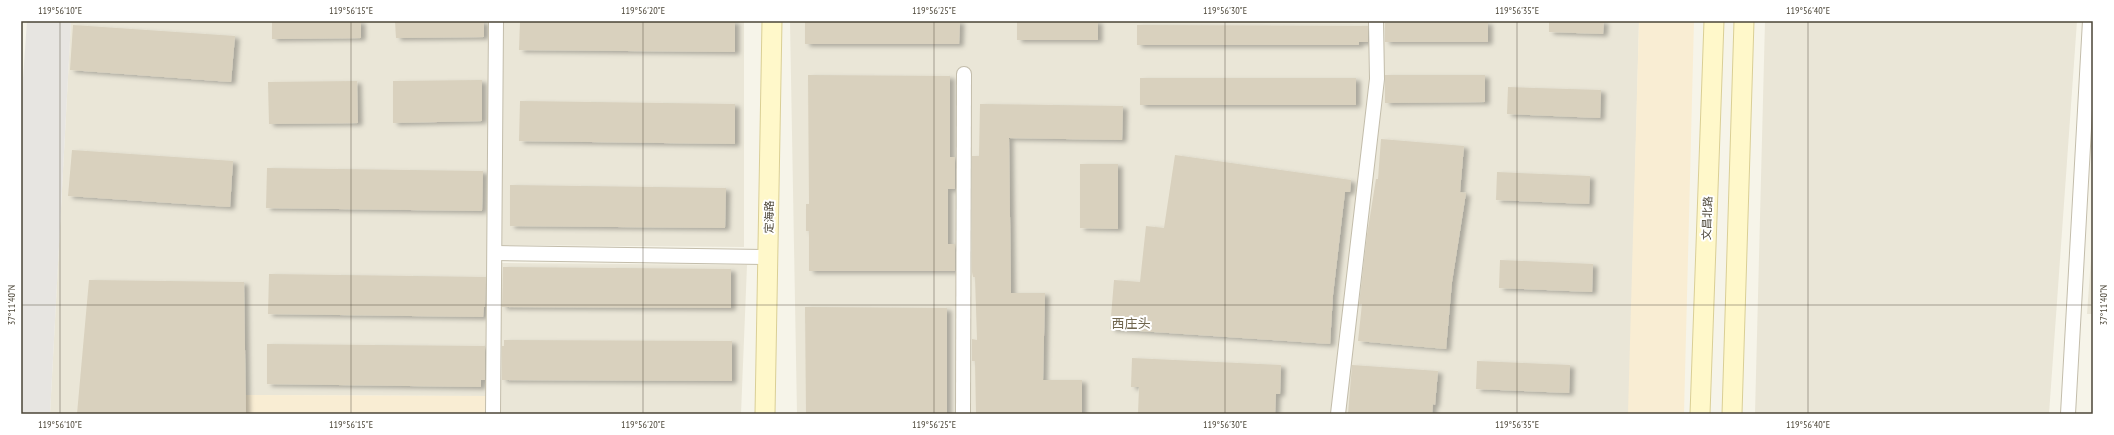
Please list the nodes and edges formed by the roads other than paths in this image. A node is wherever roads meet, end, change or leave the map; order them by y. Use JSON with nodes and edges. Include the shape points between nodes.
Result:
{"nodes":[{"id":1,"x":496,"y":21,"type":"edge"},
{"id":2,"x":772,"y":21,"type":"edge"},
{"id":3,"x":1376,"y":21,"type":"edge"},
{"id":4,"x":1714,"y":21,"type":"edge"},
{"id":5,"x":1744,"y":21,"type":"edge"},
{"id":6,"x":2090,"y":21,"type":"edge"},
{"id":7,"x":964,"y":74,"type":"dead end"},
{"id":8,"x":496,"y":253,"type":"junction"},
{"id":9,"x":768,"y":257,"type":"junction"},
{"id":10,"x":494,"y":414,"type":"edge"},
{"id":11,"x":765,"y":414,"type":"edge"},
{"id":12,"x":963,"y":414,"type":"edge"},
{"id":13,"x":1338,"y":414,"type":"edge"},
{"id":14,"x":1700,"y":414,"type":"edge"},
{"id":15,"x":1732,"y":414,"type":"edge"},
{"id":16,"x":2068,"y":414,"type":"edge"}],
"edges":[{"from":1,"to":8,"type":"street"},
{"from":2,"to":9,"type":"main road","name":"定海路"},
{"from":3,"to":13,"type":"street","via":[[1377,79]]},
{"from":4,"to":14,"type":"main road","name":"文昌北路"},
{"from":5,"to":15,"type":"main road"},
{"from":6,"to":16,"type":"street"},
{"from":7,"to":12,"type":"street"},
{"from":8,"to":9,"type":"street"},
{"from":8,"to":10,"type":"street"},
{"from":9,"to":11,"type":"main road","name":"定海路"}]}
